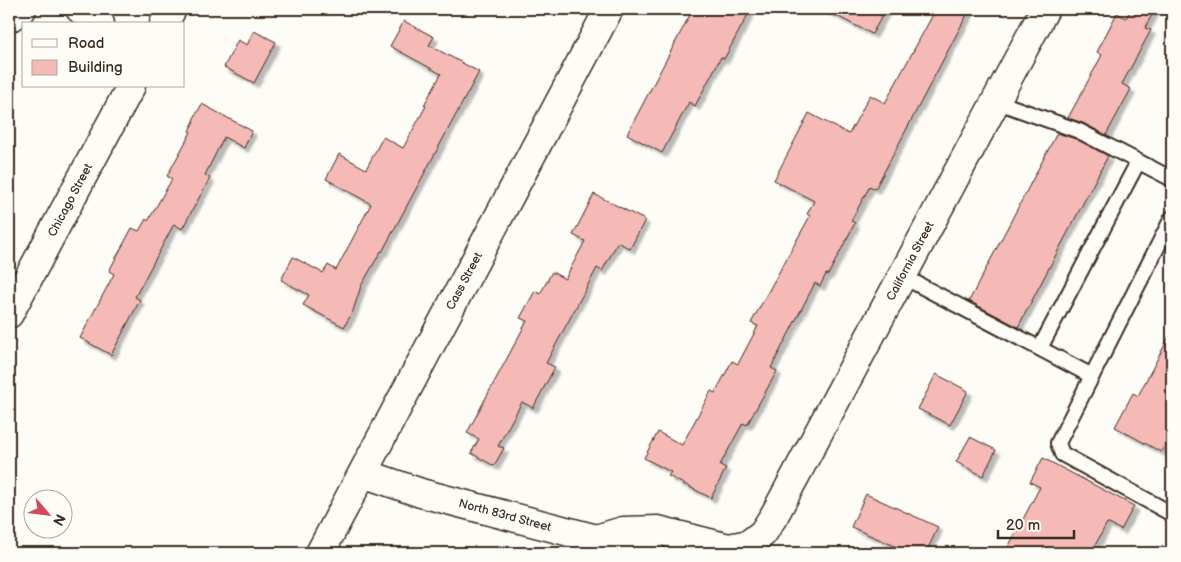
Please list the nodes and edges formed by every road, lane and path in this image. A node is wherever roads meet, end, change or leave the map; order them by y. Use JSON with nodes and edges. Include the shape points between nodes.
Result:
{"nodes":[{"id":1,"x":22,"y":9,"type":"edge"},
{"id":2,"x":80,"y":9,"type":"edge"},
{"id":3,"x":172,"y":9,"type":"edge"},
{"id":4,"x":609,"y":9,"type":"edge"},
{"id":5,"x":1045,"y":9,"type":"edge"},
{"id":6,"x":9,"y":18,"type":"edge"},
{"id":7,"x":97,"y":22,"type":"edge"},
{"id":8,"x":165,"y":22,"type":"edge"},
{"id":9,"x":130,"y":88,"type":"edge"},
{"id":10,"x":995,"y":101,"type":"junction"},
{"id":11,"x":1138,"y":162,"type":"junction"},
{"id":12,"x":1172,"y":179,"type":"edge"},
{"id":13,"x":1172,"y":218,"type":"edge"},
{"id":14,"x":902,"y":276,"type":"junction"},
{"id":15,"x":9,"y":314,"type":"edge"},
{"id":16,"x":1040,"y":348,"type":"junction"},
{"id":17,"x":1092,"y":376,"type":"junction"},
{"id":18,"x":363,"y":473,"type":"junction"},
{"id":19,"x":775,"y":514,"type":"junction"},
{"id":20,"x":1172,"y":514,"type":"edge"},
{"id":21,"x":596,"y":539,"type":"junction"},
{"id":22,"x":320,"y":553,"type":"edge"},
{"id":23,"x":650,"y":553,"type":"edge"},
{"id":24,"x":773,"y":553,"type":"edge"}],
"edges":[{"from":1,"to":6,"type":"street"},
{"from":2,"to":7,"type":"street"},
{"from":3,"to":8,"type":"street"},
{"from":4,"to":18,"type":"street","name":"Cass Street"},
{"from":5,"to":10,"type":"street","name":"California Street"},
{"from":9,"to":15,"type":"street","name":"Chicago Street"},
{"from":10,"to":11,"type":"lane","via":[[1079,131]]},
{"from":10,"to":14,"type":"street","name":"California Street"},
{"from":11,"to":12,"type":"lane"},
{"from":11,"to":16,"type":"lane"},
{"from":13,"to":17,"type":"lane"},
{"from":14,"to":16,"type":"lane"},
{"from":14,"to":19,"type":"street","name":"California Street"},
{"from":16,"to":17,"type":"lane"},
{"from":17,"to":20,"type":"lane","via":[[1058,443],[1062,454]]},
{"from":18,"to":21,"type":"street","name":"North 83rd Street","via":[[421,493]]},
{"from":18,"to":22,"type":"street","name":"Cass Street"},
{"from":19,"to":21,"type":"street","name":"California Street","via":[[763,533],[749,544],[729,548],[658,530],[623,531]]},
{"from":19,"to":24,"type":"street","name":"California Street"},
{"from":21,"to":23,"type":"street","name":"North 83rd Street"}]}
